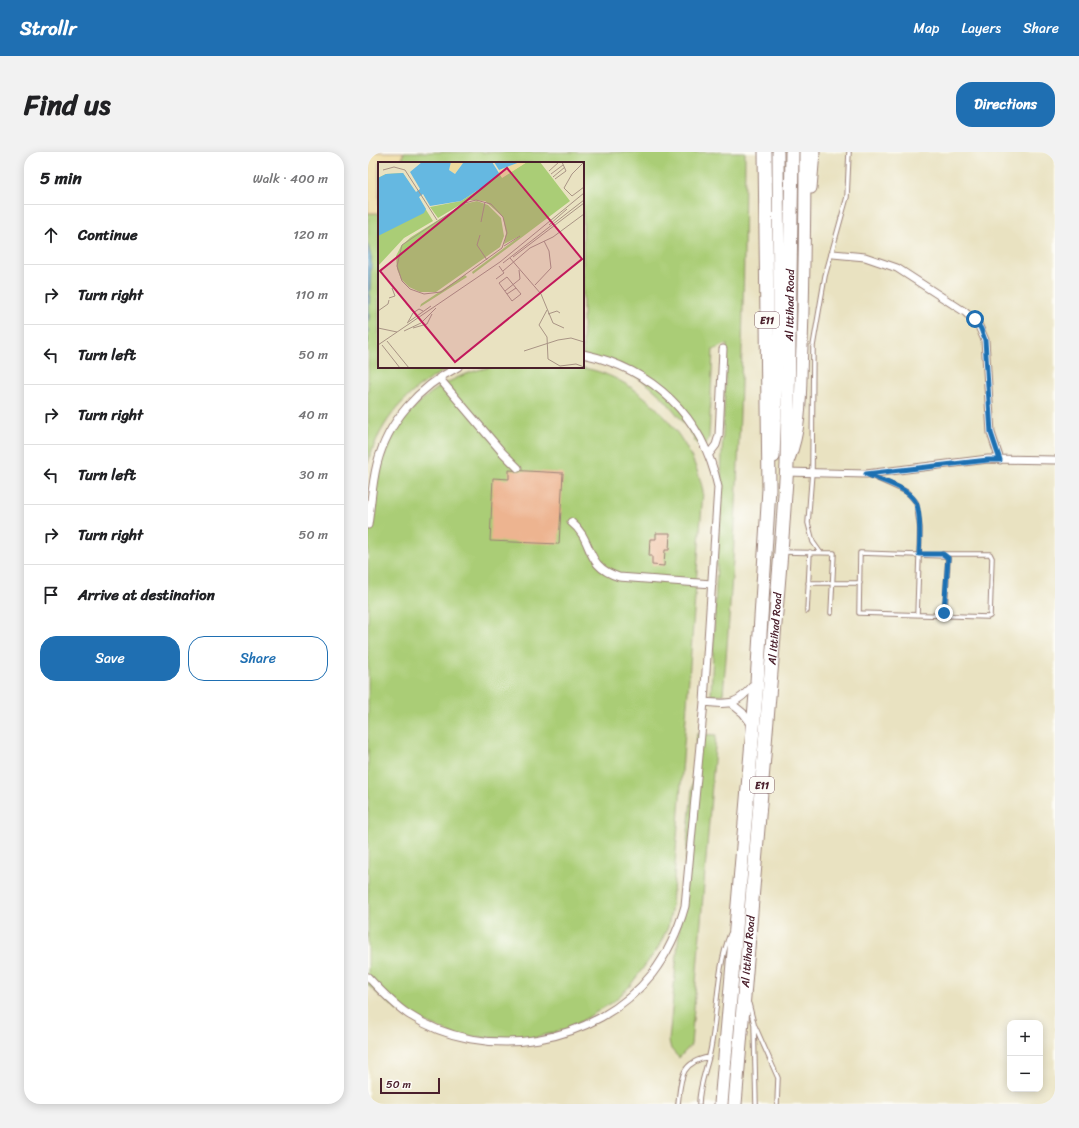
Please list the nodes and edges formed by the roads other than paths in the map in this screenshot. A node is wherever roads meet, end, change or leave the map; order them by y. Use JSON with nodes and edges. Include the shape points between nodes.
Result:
{"nodes":[{"id":1,"x":765,"y":152,"type":"edge"},
{"id":2,"x":778,"y":152,"type":"edge"},
{"id":3,"x":792,"y":152,"type":"edge"},
{"id":4,"x":805,"y":152,"type":"edge"},
{"id":5,"x":814,"y":152,"type":"edge"},
{"id":6,"x":849,"y":152,"type":"edge"},
{"id":7,"x":833,"y":254,"type":"junction"},
{"id":8,"x":805,"y":258,"type":"junction"},
{"id":9,"x":723,"y":349,"type":"dead end"},
{"id":10,"x":584,"y":354,"type":"edge"},
{"id":11,"x":456,"y":368,"type":"edge"},
{"id":12,"x":439,"y":378,"type":"junction"},
{"id":13,"x":709,"y":454,"type":"junction"},
{"id":14,"x":1000,"y":460,"type":"junction"},
{"id":15,"x":1055,"y":460,"type":"edge"},
{"id":16,"x":518,"y":468,"type":"dead end"},
{"id":17,"x":786,"y":468,"type":"junction"},
{"id":18,"x":812,"y":472,"type":"junction"},
{"id":19,"x":866,"y":474,"type":"junction"},
{"id":20,"x":769,"y":489,"type":"junction"},
{"id":21,"x":571,"y":522,"type":"dead end"},
{"id":22,"x":368,"y":525,"type":"edge"},
{"id":23,"x":782,"y":552,"type":"junction"},
{"id":24,"x":810,"y":552,"type":"junction"},
{"id":25,"x":820,"y":552,"type":"junction"},
{"id":26,"x":919,"y":554,"type":"junction"},
{"id":27,"x":943,"y":554,"type":"junction"},
{"id":28,"x":808,"y":583,"type":"junction"},
{"id":29,"x":832,"y":583,"type":"junction"},
{"id":30,"x":712,"y":584,"type":"junction"},
{"id":31,"x":860,"y":584,"type":"junction"},
{"id":32,"x":808,"y":611,"type":"dead end"},
{"id":33,"x":831,"y":613,"type":"dead end"},
{"id":34,"x":917,"y":615,"type":"junction"},
{"id":35,"x":940,"y":616,"type":"junction"},
{"id":36,"x":757,"y":682,"type":"junction"},
{"id":37,"x":704,"y":702,"type":"junction"},
{"id":38,"x":732,"y":704,"type":"junction"},
{"id":39,"x":753,"y":727,"type":"junction"},
{"id":40,"x":737,"y":919,"type":"junction"},
{"id":41,"x":368,"y":977,"type":"edge"},
{"id":42,"x":745,"y":988,"type":"junction"},
{"id":43,"x":754,"y":1024,"type":"junction"},
{"id":44,"x":709,"y":1057,"type":"junction"},
{"id":45,"x":678,"y":1104,"type":"edge"},
{"id":46,"x":699,"y":1104,"type":"edge"},
{"id":47,"x":721,"y":1104,"type":"edge"},
{"id":48,"x":735,"y":1104,"type":"edge"},
{"id":49,"x":756,"y":1104,"type":"edge"},
{"id":50,"x":777,"y":1104,"type":"edge"}],
"edges":[{"from":1,"to":20,"type":"highway","name":"Al Ittihad Road","number":"E11"},
{"from":2,"to":20,"type":"main road","via":[[776,436]]},
{"from":3,"to":17,"type":"highway","name":"Al Ittihad Road","number":"E11"},
{"from":4,"to":8,"type":"main road"},
{"from":5,"to":8,"type":"main road"},
{"from":6,"to":7,"type":"lane","via":[[847,197]]},
{"from":7,"to":14,"type":"street","via":[[865,257],[896,268],[965,312],[978,324],[985,340],[991,433]]},
{"from":7,"to":18,"type":"lane","via":[[825,276],[813,346]]},
{"from":8,"to":17,"type":"main road","via":[[798,423]]},
{"from":9,"to":13,"type":"street","via":[[719,435],[716,445]]},
{"from":10,"to":13,"type":"street","via":[[630,369],[665,392],[690,421]]},
{"from":11,"to":12,"type":"street"},
{"from":12,"to":16,"type":"street"},
{"from":12,"to":22,"type":"street","via":[[408,405],[387,438],[376,469]]},
{"from":13,"to":30,"type":"street","via":[[718,487]]},
{"from":14,"to":15,"type":"street"},
{"from":14,"to":19,"type":"street"},
{"from":17,"to":18,"type":"street"},
{"from":17,"to":23,"type":"highway","name":"Al Ittihad Road","number":"E11"},
{"from":18,"to":19,"type":"street"},
{"from":18,"to":25,"type":"lane","via":[[808,522],[813,542]]},
{"from":19,"to":26,"type":"lane","via":[[900,488],[916,502],[920,528]]},
{"from":20,"to":36,"type":"highway","name":"Al Ittihad Road","number":"E11"},
{"from":21,"to":30,"type":"street","via":[[582,534],[598,567],[609,574],[619,578]]},
{"from":23,"to":24,"type":"lane"},
{"from":23,"to":42,"type":"highway","name":"Al Ittihad Road","number":"E11"},
{"from":24,"to":25,"type":"lane"},
{"from":24,"to":28,"type":"lane"},
{"from":25,"to":29,"type":"lane","via":[[834,553]]},
{"from":26,"to":27,"type":"lane"},
{"from":26,"to":31,"type":"lane","via":[[860,553]]},
{"from":26,"to":34,"type":"lane"},
{"from":27,"to":35,"type":"lane","via":[[948,558],[945,609]]},
{"from":27,"to":35,"type":"lane","via":[[990,554],[990,616]]},
{"from":28,"to":29,"type":"lane"},
{"from":28,"to":32,"type":"lane"},
{"from":29,"to":31,"type":"lane"},
{"from":29,"to":33,"type":"lane"},
{"from":30,"to":37,"type":"street"},
{"from":31,"to":34,"type":"lane","via":[[859,612]]},
{"from":34,"to":35,"type":"lane"},
{"from":36,"to":38,"type":"street"},
{"from":36,"to":39,"type":"highway","name":"Al Ittihad Road","number":"E11"},
{"from":37,"to":38,"type":"street"},
{"from":37,"to":41,"type":"street","via":[[685,906],[680,924],[662,960],[630,996],[603,1016],[578,1029],[536,1040],[492,1042],[429,1025],[390,1000]]},
{"from":38,"to":39,"type":"street","via":[[743,713]]},
{"from":39,"to":40,"type":"highway","name":"Al Ittihad Road","number":"E11"},
{"from":40,"to":44,"type":"lane","via":[[724,953]]},
{"from":40,"to":47,"type":"highway","name":"Al Ittihad Road","number":"E11"},
{"from":42,"to":43,"type":"lane"},
{"from":42,"to":48,"type":"highway","name":"Al Ittihad Road","number":"E11"},
{"from":43,"to":49,"type":"lane"},
{"from":43,"to":50,"type":"lane","via":[[776,1072],[779,1083]]},
{"from":44,"to":45,"type":"lane","via":[[697,1059],[685,1070],[681,1079]]},
{"from":44,"to":46,"type":"lane","via":[[700,1089]]}]}
